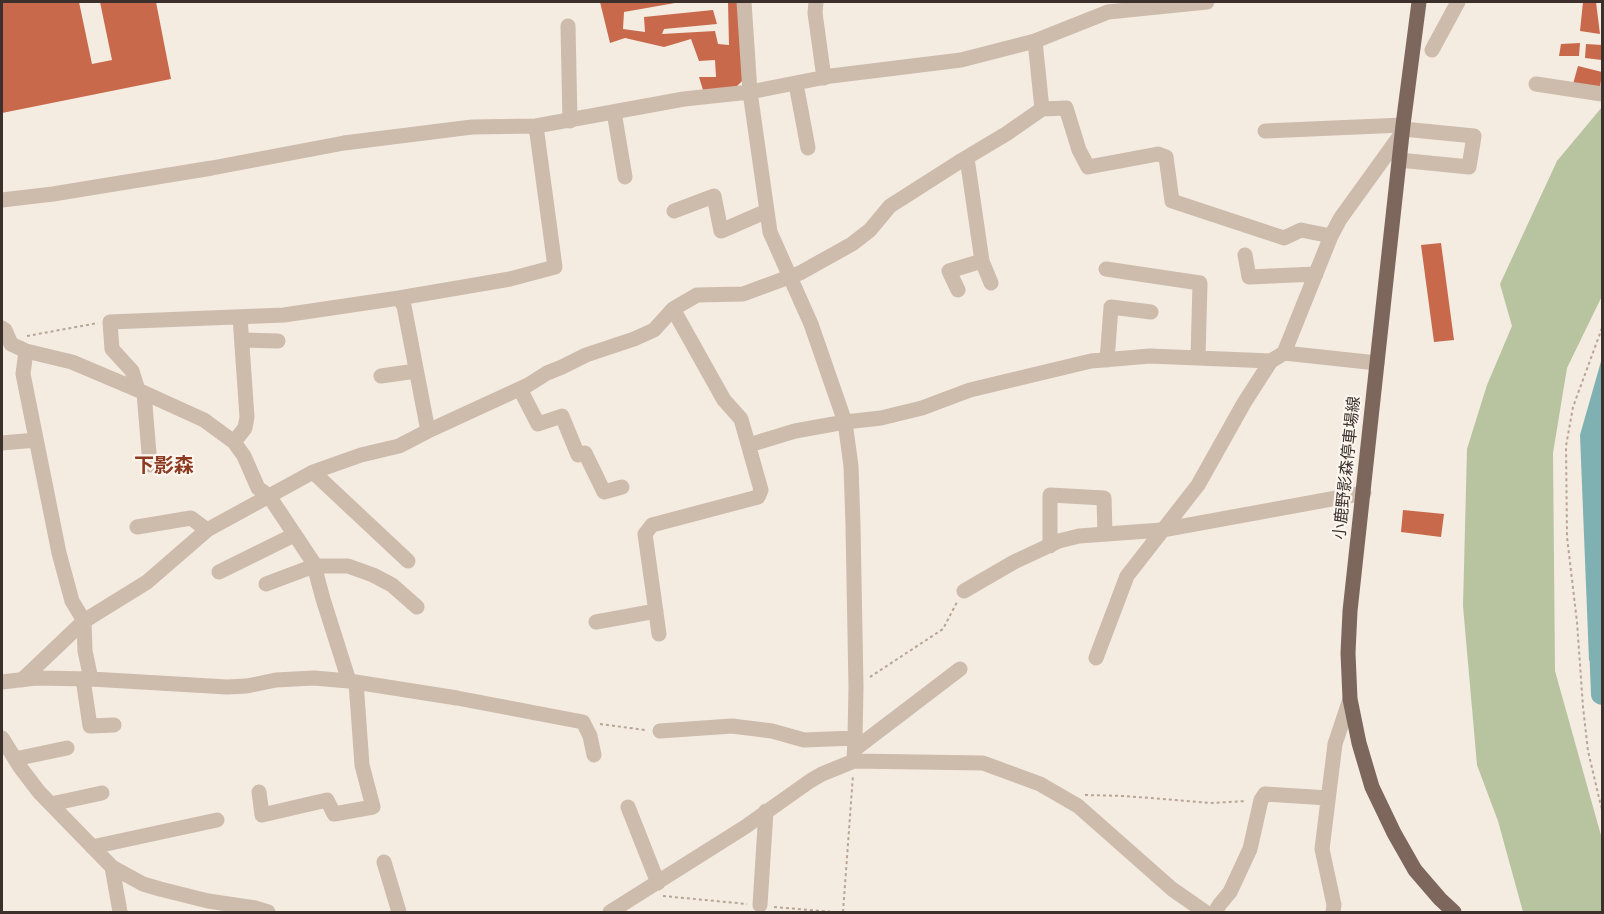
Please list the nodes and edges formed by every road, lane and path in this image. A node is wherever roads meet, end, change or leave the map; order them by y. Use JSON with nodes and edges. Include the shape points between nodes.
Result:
{"nodes":[{"id":1,"x":744,"y":2,"type":"edge"},
{"id":2,"x":816,"y":2,"type":"edge"},
{"id":3,"x":1207,"y":2,"type":"edge"},
{"id":4,"x":1419,"y":2,"type":"edge"},
{"id":5,"x":1458,"y":2,"type":"edge"},
{"id":6,"x":1128,"y":6,"type":"edge"},
{"id":7,"x":1097,"y":9,"type":"edge"},
{"id":8,"x":568,"y":26,"type":"dead end"},
{"id":9,"x":1035,"y":41,"type":"junction"},
{"id":10,"x":1432,"y":50,"type":"dead end"},
{"id":11,"x":824,"y":78,"type":"junction"},
{"id":12,"x":796,"y":84,"type":"junction"},
{"id":13,"x":1536,"y":84,"type":"dead end"},
{"id":14,"x":750,"y":92,"type":"junction"},
{"id":15,"x":1602,"y":94,"type":"edge"},
{"id":16,"x":1042,"y":109,"type":"junction"},
{"id":17,"x":614,"y":112,"type":"junction"},
{"id":18,"x":570,"y":121,"type":"junction"},
{"id":19,"x":536,"y":126,"type":"junction"},
{"id":20,"x":1403,"y":129,"type":"junction"},
{"id":21,"x":1264,"y":130,"type":"dead end"},
{"id":22,"x":808,"y":148,"type":"dead end"},
{"id":23,"x":967,"y":158,"type":"junction"},
{"id":24,"x":1399,"y":160,"type":"junction"},
{"id":25,"x":625,"y":177,"type":"dead end"},
{"id":26,"x":2,"y":200,"type":"edge"},
{"id":27,"x":674,"y":211,"type":"dead end"},
{"id":28,"x":767,"y":211,"type":"junction"},
{"id":29,"x":1331,"y":236,"type":"junction"},
{"id":30,"x":1245,"y":255,"type":"dead end"},
{"id":31,"x":982,"y":261,"type":"junction"},
{"id":32,"x":1106,"y":269,"type":"dead end"},
{"id":33,"x":1316,"y":274,"type":"junction"},
{"id":34,"x":790,"y":277,"type":"junction"},
{"id":35,"x":991,"y":283,"type":"dead end"},
{"id":36,"x":958,"y":290,"type":"dead end"},
{"id":37,"x":399,"y":298,"type":"junction"},
{"id":38,"x":673,"y":309,"type":"junction"},
{"id":39,"x":1151,"y":312,"type":"dead end"},
{"id":40,"x":240,"y":317,"type":"junction"},
{"id":41,"x":110,"y":322,"type":"junction"},
{"id":42,"x":1602,"y":328,"type":"edge"},
{"id":43,"x":6,"y":334,"type":"edge"},
{"id":44,"x":242,"y":340,"type":"junction"},
{"id":45,"x":278,"y":341,"type":"dead end"},
{"id":46,"x":26,"y":351,"type":"junction"},
{"id":47,"x":1277,"y":357,"type":"junction"},
{"id":48,"x":1198,"y":358,"type":"junction"},
{"id":49,"x":1107,"y":360,"type":"junction"},
{"id":50,"x":1377,"y":363,"type":"junction"},
{"id":51,"x":416,"y":372,"type":"junction"},
{"id":52,"x":381,"y":376,"type":"dead end"},
{"id":53,"x":519,"y":389,"type":"junction"},
{"id":54,"x":141,"y":392,"type":"junction"},
{"id":55,"x":845,"y":422,"type":"junction"},
{"id":56,"x":428,"y":431,"type":"junction"},
{"id":57,"x":36,"y":440,"type":"junction"},
{"id":58,"x":234,"y":442,"type":"junction"},
{"id":59,"x":2,"y":443,"type":"edge"},
{"id":60,"x":749,"y":445,"type":"junction"},
{"id":61,"x":150,"y":465,"type":"dead end"},
{"id":62,"x":314,"y":472,"type":"junction"},
{"id":63,"x":622,"y":487,"type":"dead end"},
{"id":64,"x":1364,"y":493,"type":"junction"},
{"id":65,"x":269,"y":496,"type":"junction"},
{"id":66,"x":136,"y":527,"type":"dead end"},
{"id":67,"x":1162,"y":530,"type":"junction"},
{"id":68,"x":207,"y":531,"type":"junction"},
{"id":69,"x":1105,"y":534,"type":"junction"},
{"id":70,"x":294,"y":535,"type":"junction"},
{"id":71,"x":1050,"y":546,"type":"junction"},
{"id":72,"x":408,"y":561,"type":"dead end"},
{"id":73,"x":314,"y":567,"type":"junction"},
{"id":74,"x":219,"y":572,"type":"dead end"},
{"id":75,"x":266,"y":584,"type":"dead end"},
{"id":76,"x":964,"y":591,"type":"joint"},
{"id":77,"x":417,"y":607,"type":"dead end"},
{"id":78,"x":656,"y":611,"type":"junction"},
{"id":79,"x":84,"y":621,"type":"junction"},
{"id":80,"x":596,"y":622,"type":"dead end"},
{"id":81,"x":659,"y":634,"type":"dead end"},
{"id":82,"x":1096,"y":658,"type":"dead end"},
{"id":83,"x":960,"y":669,"type":"dead end"},
{"id":84,"x":87,"y":679,"type":"junction"},
{"id":85,"x":22,"y":680,"type":"junction"},
{"id":86,"x":2,"y":682,"type":"edge"},
{"id":87,"x":353,"y":682,"type":"junction"},
{"id":88,"x":856,"y":687,"type":"junction"},
{"id":89,"x":1350,"y":699,"type":"junction"},
{"id":90,"x":583,"y":722,"type":"junction"},
{"id":91,"x":114,"y":725,"type":"dead end"},
{"id":92,"x":660,"y":730,"type":"joint"},
{"id":93,"x":2,"y":738,"type":"edge"},
{"id":94,"x":67,"y":748,"type":"dead end"},
{"id":95,"x":855,"y":749,"type":"junction"},
{"id":96,"x":594,"y":755,"type":"dead end"},
{"id":97,"x":15,"y":759,"type":"junction"},
{"id":98,"x":259,"y":792,"type":"dead end"},
{"id":99,"x":102,"y":793,"type":"dead end"},
{"id":100,"x":1328,"y":798,"type":"junction"},
{"id":101,"x":1261,"y":800,"type":"junction"},
{"id":102,"x":51,"y":804,"type":"junction"},
{"id":103,"x":1078,"y":806,"type":"junction"},
{"id":104,"x":628,"y":807,"type":"dead end"},
{"id":105,"x":1602,"y":809,"type":"edge"},
{"id":106,"x":766,"y":811,"type":"junction"},
{"id":107,"x":217,"y":820,"type":"dead end"},
{"id":108,"x":92,"y":847,"type":"junction"},
{"id":109,"x":384,"y":862,"type":"dead end"},
{"id":110,"x":112,"y":867,"type":"junction"},
{"id":111,"x":660,"y":889,"type":"junction"},
{"id":112,"x":760,"y":905,"type":"junction"},
{"id":113,"x":120,"y":912,"type":"edge"},
{"id":114,"x":268,"y":912,"type":"edge"},
{"id":115,"x":399,"y":912,"type":"edge"},
{"id":116,"x":610,"y":912,"type":"edge"},
{"id":117,"x":835,"y":912,"type":"edge"},
{"id":118,"x":843,"y":912,"type":"edge"},
{"id":119,"x":1205,"y":912,"type":"edge"},
{"id":120,"x":1215,"y":912,"type":"edge"},
{"id":121,"x":1333,"y":912,"type":"edge"},
{"id":122,"x":1454,"y":912,"type":"edge"}],
"edges":[{"from":1,"to":14,"type":"street"},
{"from":2,"to":11,"type":"street"},
{"from":3,"to":6,"type":"street"},
{"from":4,"to":20,"type":"main road","name":"小鹿野影森停車場線"},
{"from":5,"to":10,"type":"street"},
{"from":6,"to":7,"type":"street","via":[[1108,12]]},
{"from":7,"to":9,"type":"street"},
{"from":8,"to":18,"type":"street"},
{"from":9,"to":11,"type":"street","via":[[960,60]]},
{"from":9,"to":16,"type":"street"},
{"from":11,"to":12,"type":"street"},
{"from":12,"to":14,"type":"street"},
{"from":12,"to":22,"type":"street"},
{"from":13,"to":15,"type":"street"},
{"from":14,"to":17,"type":"street"},
{"from":14,"to":28,"type":"street"},
{"from":16,"to":23,"type":"street"},
{"from":16,"to":29,"type":"street","via":[[1066,108],[1078,150],[1088,167],[1158,154],[1166,157],[1172,201],[1284,238],[1301,230]]},
{"from":17,"to":18,"type":"street"},
{"from":17,"to":25,"type":"street"},
{"from":18,"to":19,"type":"street"},
{"from":19,"to":26,"type":"street","via":[[472,127],[344,143]]},
{"from":19,"to":37,"type":"street","via":[[555,267]]},
{"from":20,"to":21,"type":"street"},
{"from":20,"to":24,"type":"main road","name":"小鹿野影森停車場線"},
{"from":20,"to":24,"type":"street","via":[[1474,135],[1469,167]]},
{"from":20,"to":29,"type":"street"},
{"from":23,"to":31,"type":"street"},
{"from":23,"to":34,"type":"street","via":[[890,206],[852,244]]},
{"from":24,"to":50,"type":"main road","name":"小鹿野影森停車場線"},
{"from":27,"to":28,"type":"street","via":[[714,196],[721,231]]},
{"from":28,"to":34,"type":"street","via":[[770,232]]},
{"from":29,"to":33,"type":"street"},
{"from":30,"to":33,"type":"street","via":[[1249,277]]},
{"from":31,"to":35,"type":"street"},
{"from":31,"to":36,"type":"street","via":[[949,271]]},
{"from":32,"to":48,"type":"street","via":[[1200,283]]},
{"from":33,"to":47,"type":"street"},
{"from":34,"to":38,"type":"street","via":[[743,294],[697,295]]},
{"from":34,"to":55,"type":"street"},
{"from":37,"to":40,"type":"street","via":[[284,315]]},
{"from":37,"to":51,"type":"street","via":[[404,306]]},
{"from":38,"to":53,"type":"street","via":[[654,330],[586,355]]},
{"from":38,"to":60,"type":"street","via":[[724,400],[741,419]]},
{"from":39,"to":49,"type":"street","via":[[1111,307]]},
{"from":40,"to":41,"type":"street"},
{"from":40,"to":44,"type":"street"},
{"from":41,"to":43,"type":"path"},
{"from":41,"to":54,"type":"street","via":[[112,349],[132,371]]},
{"from":42,"to":105,"type":"path","via":[[1573,407],[1566,446],[1567,537],[1583,707],[1588,751]]},
{"from":43,"to":46,"type":"street","via":[[11,344]]},
{"from":44,"to":45,"type":"street"},
{"from":44,"to":58,"type":"street","via":[[247,417],[245,428]]},
{"from":46,"to":54,"type":"street","via":[[72,362]]},
{"from":46,"to":57,"type":"street","via":[[23,374]]},
{"from":47,"to":48,"type":"street"},
{"from":47,"to":50,"type":"street"},
{"from":47,"to":67,"type":"street","via":[[1244,403],[1198,485]]},
{"from":48,"to":49,"type":"street","via":[[1150,356]]},
{"from":49,"to":55,"type":"street","via":[[970,390],[881,418]]},
{"from":50,"to":64,"type":"main road","name":"小鹿野影森停車場線"},
{"from":51,"to":52,"type":"street"},
{"from":51,"to":56,"type":"street"},
{"from":53,"to":56,"type":"street"},
{"from":53,"to":63,"type":"street","via":[[538,424],[562,416],[578,455],[585,453],[603,492]]},
{"from":54,"to":58,"type":"street","via":[[204,420]]},
{"from":54,"to":61,"type":"street"},
{"from":55,"to":60,"type":"street"},
{"from":55,"to":88,"type":"street","via":[[851,466]]},
{"from":56,"to":62,"type":"street","via":[[399,446]]},
{"from":57,"to":59,"type":"street"},
{"from":57,"to":79,"type":"street","via":[[59,553],[72,601]]},
{"from":58,"to":65,"type":"street","via":[[258,488]]},
{"from":60,"to":78,"type":"street","via":[[761,490],[758,497],[652,525],[645,534]]},
{"from":62,"to":65,"type":"street"},
{"from":62,"to":72,"type":"street"},
{"from":64,"to":67,"type":"street"},
{"from":64,"to":89,"type":"main road","name":"小鹿野影森停車場線","via":[[1350,611]]},
{"from":65,"to":68,"type":"street"},
{"from":65,"to":70,"type":"street"},
{"from":66,"to":68,"type":"street","via":[[191,518]]},
{"from":67,"to":69,"type":"street"},
{"from":67,"to":82,"type":"street","via":[[1127,576]]},
{"from":68,"to":79,"type":"street","via":[[147,582]]},
{"from":69,"to":71,"type":"street","via":[[1079,536]]},
{"from":69,"to":71,"type":"street","via":[[1104,498],[1050,495]]},
{"from":70,"to":73,"type":"street"},
{"from":70,"to":74,"type":"street"},
{"from":71,"to":76,"type":"street","via":[[1014,561]]},
{"from":73,"to":75,"type":"street"},
{"from":73,"to":77,"type":"street","via":[[348,567],[373,575],[392,585]]},
{"from":73,"to":87,"type":"street"},
{"from":76,"to":88,"type":"path","via":[[943,629]]},
{"from":78,"to":80,"type":"street"},
{"from":78,"to":81,"type":"street"},
{"from":79,"to":84,"type":"street"},
{"from":79,"to":85,"type":"street"},
{"from":83,"to":95,"type":"street"},
{"from":84,"to":85,"type":"street"},
{"from":84,"to":87,"type":"street","via":[[227,687],[314,678]]},
{"from":84,"to":91,"type":"street","via":[[90,726]]},
{"from":85,"to":86,"type":"street"},
{"from":87,"to":90,"type":"street"},
{"from":87,"to":98,"type":"street","via":[[362,765],[373,807],[334,814],[327,800],[262,815]]},
{"from":88,"to":95,"type":"street"},
{"from":89,"to":100,"type":"street","via":[[1335,744]]},
{"from":89,"to":122,"type":"main road","name":"小鹿野影森停車場線","via":[[1372,787],[1394,833],[1415,870]]},
{"from":90,"to":92,"type":"path"},
{"from":90,"to":96,"type":"street"},
{"from":92,"to":95,"type":"street","via":[[732,726]]},
{"from":93,"to":97,"type":"street"},
{"from":94,"to":97,"type":"street"},
{"from":95,"to":103,"type":"street","via":[[983,764],[1040,784]]},
{"from":95,"to":106,"type":"street"},
{"from":95,"to":118,"type":"path"},
{"from":97,"to":102,"type":"street"},
{"from":99,"to":102,"type":"street"},
{"from":100,"to":101,"type":"street","via":[[1266,794]]},
{"from":100,"to":121,"type":"street","via":[[1322,849]]},
{"from":101,"to":103,"type":"path","via":[[1211,803],[1086,794]]},
{"from":101,"to":120,"type":"street","via":[[1250,849],[1230,892]]},
{"from":102,"to":108,"type":"street"},
{"from":103,"to":119,"type":"street","via":[[1172,889]]},
{"from":104,"to":111,"type":"street"},
{"from":106,"to":111,"type":"street"},
{"from":106,"to":112,"type":"street"},
{"from":107,"to":108,"type":"street"},
{"from":108,"to":110,"type":"street"},
{"from":109,"to":115,"type":"street"},
{"from":110,"to":113,"type":"street"},
{"from":110,"to":114,"type":"street","via":[[160,889]]},
{"from":111,"to":112,"type":"path"},
{"from":111,"to":116,"type":"street"},
{"from":112,"to":117,"type":"path"}]}
